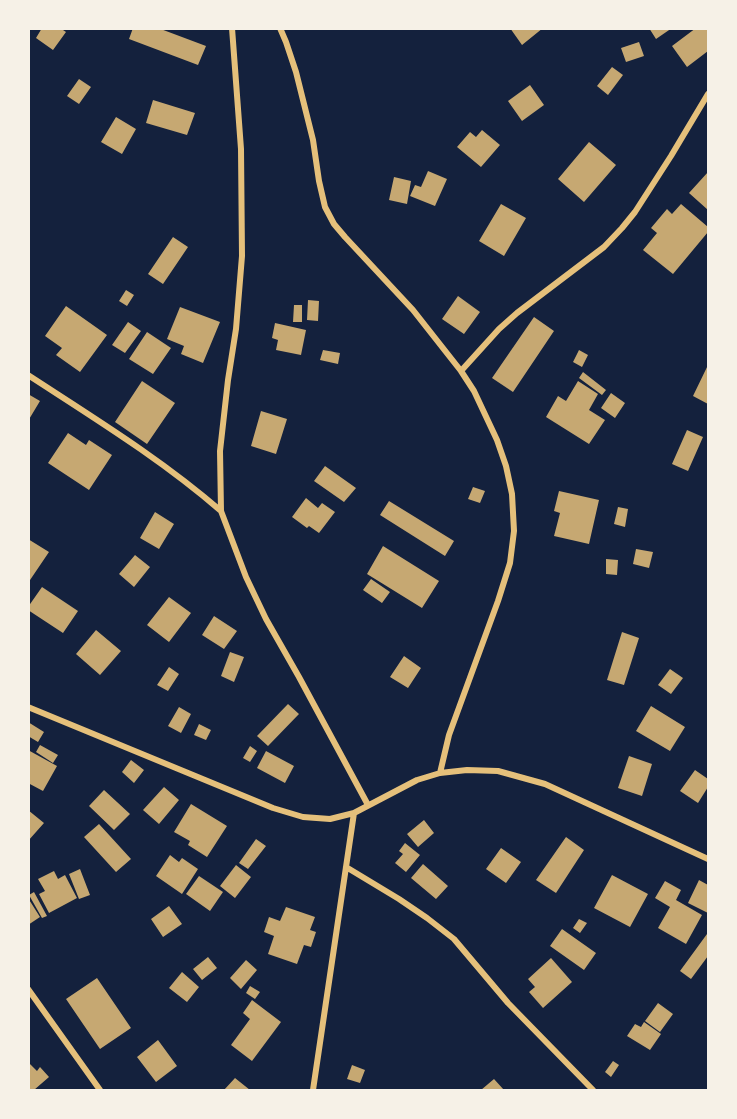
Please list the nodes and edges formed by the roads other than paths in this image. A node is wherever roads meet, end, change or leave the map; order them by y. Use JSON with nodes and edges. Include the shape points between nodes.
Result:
{"nodes":[{"id":1,"x":232,"y":28,"type":"edge"},
{"id":2,"x":280,"y":28,"type":"edge"},
{"id":3,"x":708,"y":94,"type":"edge"},
{"id":4,"x":461,"y":371,"type":"junction"},
{"id":5,"x":28,"y":375,"type":"edge"},
{"id":6,"x":221,"y":511,"type":"junction"},
{"id":7,"x":28,"y":707,"type":"edge"},
{"id":8,"x":440,"y":773,"type":"junction"},
{"id":9,"x":368,"y":805,"type":"junction"},
{"id":10,"x":354,"y":813,"type":"junction"},
{"id":11,"x":708,"y":859,"type":"edge"},
{"id":12,"x":346,"y":867,"type":"junction"},
{"id":13,"x":28,"y":988,"type":"edge"},
{"id":14,"x":100,"y":1090,"type":"edge"},
{"id":15,"x":313,"y":1090,"type":"edge"},
{"id":16,"x":593,"y":1090,"type":"edge"}],
"edges":[{"from":1,"to":6,"type":"street","via":[[241,149],[242,256],[220,451]]},
{"from":2,"to":4,"type":"street","via":[[296,72],[325,207],[334,224],[413,310]]},
{"from":3,"to":4,"type":"street","via":[[622,228],[516,313]]},
{"from":4,"to":8,"type":"street","via":[[485,413],[506,466],[514,531],[510,563],[449,735]]},
{"from":5,"to":6,"type":"street","via":[[142,449]]},
{"from":6,"to":9,"type":"street","via":[[266,620]]},
{"from":7,"to":10,"type":"street","via":[[273,808],[303,817],[330,819]]},
{"from":8,"to":9,"type":"street"},
{"from":8,"to":11,"type":"street","via":[[498,771],[545,784]]},
{"from":9,"to":10,"type":"street"},
{"from":10,"to":12,"type":"street"},
{"from":12,"to":15,"type":"street"},
{"from":12,"to":16,"type":"street","via":[[454,939],[508,1003]]},
{"from":13,"to":14,"type":"street"}]}
